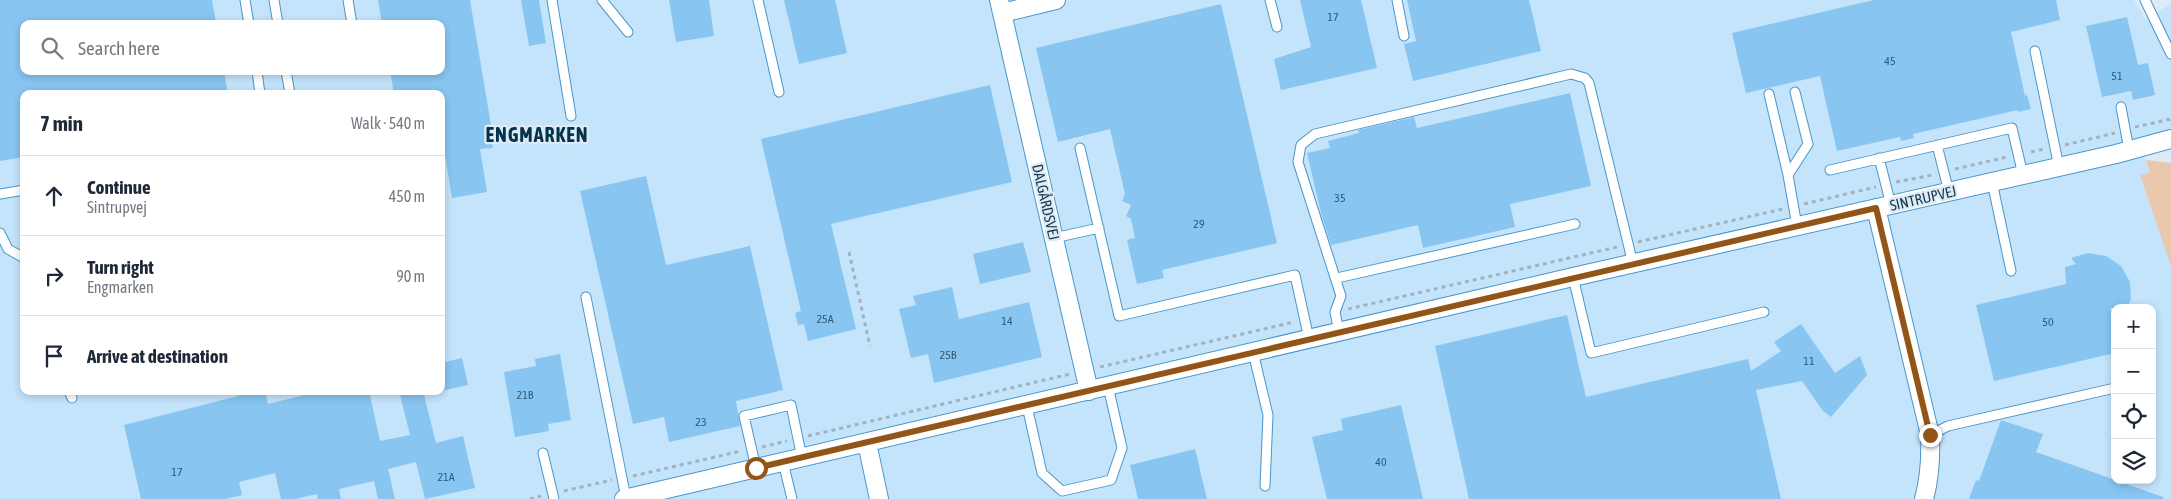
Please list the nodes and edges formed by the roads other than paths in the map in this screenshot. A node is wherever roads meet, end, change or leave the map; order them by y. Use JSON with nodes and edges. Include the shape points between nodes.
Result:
{"nodes":[{"id":1,"x":245,"y":0,"type":"edge"},
{"id":2,"x":274,"y":0,"type":"edge"},
{"id":3,"x":348,"y":0,"type":"edge"},
{"id":4,"x":552,"y":0,"type":"edge"},
{"id":5,"x":602,"y":0,"type":"edge"},
{"id":6,"x":758,"y":0,"type":"edge"},
{"id":7,"x":1056,"y":0,"type":"edge"},
{"id":8,"x":1270,"y":0,"type":"edge"},
{"id":9,"x":1397,"y":0,"type":"edge"},
{"id":10,"x":2145,"y":0,"type":"edge"},
{"id":11,"x":1001,"y":6,"type":"edge"},
{"id":12,"x":248,"y":20,"type":"edge"},
{"id":13,"x":277,"y":20,"type":"edge"},
{"id":14,"x":351,"y":20,"type":"edge"},
{"id":15,"x":1277,"y":27,"type":"dead end"},
{"id":16,"x":628,"y":32,"type":"dead end"},
{"id":17,"x":1404,"y":36,"type":"dead end"},
{"id":18,"x":2035,"y":50,"type":"dead end"},
{"id":19,"x":2171,"y":54,"type":"edge"},
{"id":20,"x":258,"y":75,"type":"edge"},
{"id":21,"x":287,"y":75,"type":"edge"},
{"id":22,"x":259,"y":90,"type":"edge"},
{"id":23,"x":289,"y":90,"type":"edge"},
{"id":24,"x":779,"y":92,"type":"dead end"},
{"id":25,"x":1795,"y":92,"type":"dead end"},
{"id":26,"x":1769,"y":94,"type":"dead end"},
{"id":27,"x":2121,"y":106,"type":"dead end"},
{"id":28,"x":571,"y":116,"type":"dead end"},
{"id":29,"x":2171,"y":139,"type":"edge"},
{"id":30,"x":1938,"y":145,"type":"junction"},
{"id":31,"x":1080,"y":148,"type":"dead end"},
{"id":32,"x":2129,"y":150,"type":"junction"},
{"id":33,"x":1879,"y":158,"type":"junction"},
{"id":34,"x":2059,"y":167,"type":"junction"},
{"id":35,"x":1830,"y":170,"type":"dead end"},
{"id":36,"x":1788,"y":175,"type":"junction"},
{"id":37,"x":2023,"y":175,"type":"junction"},
{"id":38,"x":1992,"y":182,"type":"junction"},
{"id":39,"x":20,"y":191,"type":"edge"},
{"id":40,"x":1949,"y":192,"type":"junction"},
{"id":41,"x":0,"y":194,"type":"edge"},
{"id":42,"x":1884,"y":207,"type":"junction"},
{"id":43,"x":1575,"y":224,"type":"dead end"},
{"id":44,"x":1798,"y":226,"type":"junction"},
{"id":45,"x":1099,"y":228,"type":"junction"},
{"id":46,"x":0,"y":233,"type":"edge"},
{"id":47,"x":1054,"y":238,"type":"junction"},
{"id":48,"x":20,"y":256,"type":"edge"},
{"id":49,"x":1633,"y":264,"type":"junction"},
{"id":50,"x":2012,"y":271,"type":"dead end"},
{"id":51,"x":1573,"y":277,"type":"junction"},
{"id":52,"x":1337,"y":278,"type":"junction"},
{"id":53,"x":586,"y":297,"type":"dead end"},
{"id":54,"x":1764,"y":312,"type":"dead end"},
{"id":55,"x":1340,"y":332,"type":"junction"},
{"id":56,"x":1309,"y":339,"type":"junction"},
{"id":57,"x":1253,"y":352,"type":"junction"},
{"id":58,"x":1108,"y":386,"type":"junction"},
{"id":59,"x":2111,"y":389,"type":"edge"},
{"id":60,"x":1089,"y":391,"type":"junction"},
{"id":61,"x":1027,"y":406,"type":"junction"},
{"id":62,"x":1930,"y":435,"type":"junction"},
{"id":63,"x":867,"y":443,"type":"junction"},
{"id":64,"x":543,"y":453,"type":"dead end"},
{"id":65,"x":802,"y":458,"type":"junction"},
{"id":66,"x":783,"y":462,"type":"junction"},
{"id":67,"x":756,"y":468,"type":"junction"},
{"id":68,"x":1265,"y":486,"type":"dead end"},
{"id":69,"x":554,"y":499,"type":"edge"},
{"id":70,"x":625,"y":499,"type":"edge"},
{"id":71,"x":792,"y":499,"type":"edge"},
{"id":72,"x":879,"y":499,"type":"edge"},
{"id":73,"x":1924,"y":499,"type":"edge"}],
"edges":[{"from":1,"to":12,"type":"lane"},
{"from":2,"to":13,"type":"lane"},
{"from":3,"to":14,"type":"lane"},
{"from":4,"to":28,"type":"lane"},
{"from":5,"to":16,"type":"lane"},
{"from":6,"to":24,"type":"lane"},
{"from":7,"to":11,"type":"street","name":"DALGÅRDSVEJ"},
{"from":8,"to":15,"type":"lane"},
{"from":9,"to":17,"type":"lane"},
{"from":10,"to":19,"type":"lane"},
{"from":11,"to":47,"type":"street","name":"DALGÅRDSVEJ"},
{"from":18,"to":34,"type":"lane"},
{"from":20,"to":22,"type":"lane"},
{"from":21,"to":23,"type":"lane"},
{"from":25,"to":36,"type":"lane","via":[[1808,144]]},
{"from":26,"to":36,"type":"lane"},
{"from":27,"to":32,"type":"lane"},
{"from":29,"to":32,"type":"street","name":"SINTRUPVEJ"},
{"from":30,"to":33,"type":"lane"},
{"from":30,"to":37,"type":"lane","via":[[2012,128]]},
{"from":30,"to":40,"type":"lane"},
{"from":31,"to":45,"type":"lane"},
{"from":32,"to":34,"type":"street","name":"SINTRUPVEJ"},
{"from":33,"to":35,"type":"lane"},
{"from":33,"to":42,"type":"lane"},
{"from":34,"to":37,"type":"street","name":"SINTRUPVEJ"},
{"from":36,"to":44,"type":"lane"},
{"from":37,"to":38,"type":"street","name":"SINTRUPVEJ"},
{"from":38,"to":40,"type":"street","name":"SINTRUPVEJ"},
{"from":38,"to":50,"type":"lane"},
{"from":39,"to":41,"type":"lane"},
{"from":40,"to":42,"type":"street","name":"SINTRUPVEJ"},
{"from":42,"to":44,"type":"street","name":"SINTRUPVEJ"},
{"from":42,"to":62,"type":"street"},
{"from":43,"to":52,"type":"lane"},
{"from":44,"to":49,"type":"street","name":"SINTRUPVEJ"},
{"from":45,"to":47,"type":"lane"},
{"from":45,"to":56,"type":"lane","via":[[1119,316],[1294,275]]},
{"from":46,"to":48,"type":"lane","via":[[8,249]]},
{"from":47,"to":60,"type":"street","name":"DALGÅRDSVEJ"},
{"from":49,"to":51,"type":"street","name":"SINTRUPVEJ"},
{"from":49,"to":52,"type":"lane","via":[[1589,83],[1585,78],[1571,74],[1308,138],[1301,145],[1298,162]]},
{"from":51,"to":54,"type":"lane","via":[[1592,353]]},
{"from":51,"to":55,"type":"street","name":"SINTRUPVEJ"},
{"from":52,"to":55,"type":"lane","via":[[1341,296],[1335,312]]},
{"from":53,"to":70,"type":"lane"},
{"from":55,"to":56,"type":"street","name":"SINTRUPVEJ"},
{"from":56,"to":57,"type":"street","name":"SINTRUPVEJ"},
{"from":57,"to":58,"type":"street","name":"SINTRUPVEJ"},
{"from":57,"to":68,"type":"lane","via":[[1268,415]]},
{"from":58,"to":60,"type":"street","name":"SINTRUPVEJ"},
{"from":58,"to":61,"type":"lane","via":[[1122,448],[1111,480],[1062,491],[1042,473]]},
{"from":59,"to":62,"type":"lane","via":[[1948,426]]},
{"from":60,"to":61,"type":"street","name":"SINTRUPVEJ"},
{"from":61,"to":63,"type":"street","name":"SINTRUPVEJ"},
{"from":62,"to":73,"type":"street","via":[[1931,459]]},
{"from":63,"to":65,"type":"street","name":"SINTRUPVEJ"},
{"from":63,"to":72,"type":"street"},
{"from":64,"to":69,"type":"lane"},
{"from":65,"to":66,"type":"street","name":"SINTRUPVEJ"},
{"from":65,"to":67,"type":"lane","via":[[791,405],[744,416]]},
{"from":66,"to":67,"type":"street","name":"SINTRUPVEJ"},
{"from":66,"to":71,"type":"lane"},
{"from":67,"to":70,"type":"street","name":"SINTRUPVEJ"}]}
